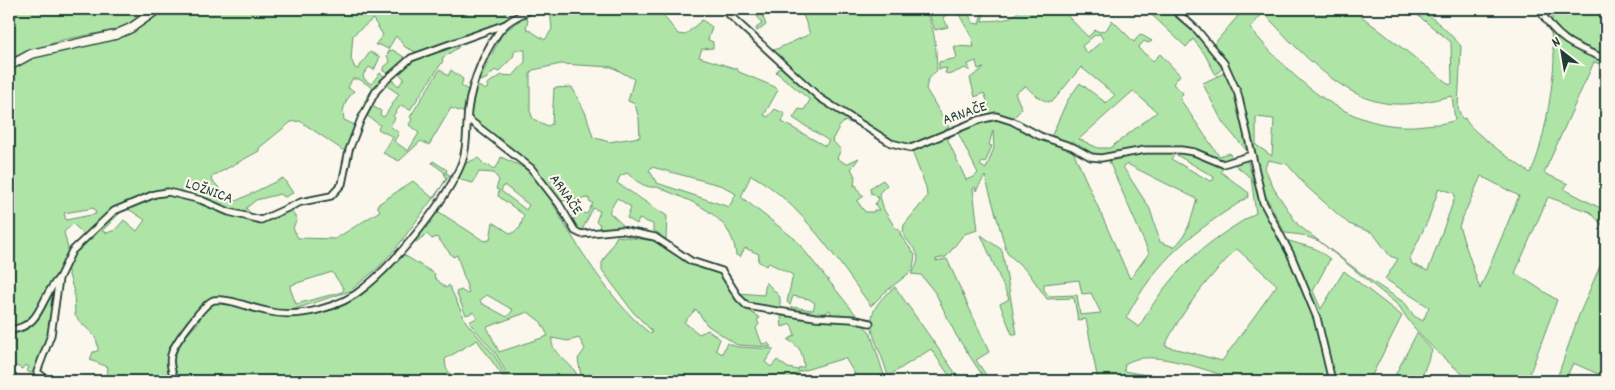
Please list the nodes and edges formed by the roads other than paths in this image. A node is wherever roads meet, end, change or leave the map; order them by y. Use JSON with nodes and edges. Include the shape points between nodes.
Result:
{"nodes":[{"id":1,"x":158,"y":9,"type":"edge"},
{"id":2,"x":532,"y":9,"type":"edge"},
{"id":3,"x":723,"y":9,"type":"edge"},
{"id":4,"x":1172,"y":9,"type":"edge"},
{"id":5,"x":1539,"y":9,"type":"edge"},
{"id":6,"x":506,"y":24,"type":"junction"},
{"id":7,"x":1606,"y":59,"type":"edge"},
{"id":8,"x":9,"y":66,"type":"edge"},
{"id":9,"x":468,"y":120,"type":"junction"},
{"id":10,"x":1252,"y":155,"type":"junction"},
{"id":11,"x":59,"y":278,"type":"junction"},
{"id":12,"x":870,"y":323,"type":"dead end"},
{"id":13,"x":9,"y":330,"type":"edge"},
{"id":14,"x":48,"y":381,"type":"edge"},
{"id":15,"x":175,"y":381,"type":"edge"},
{"id":16,"x":1332,"y":381,"type":"edge"}],
"edges":[{"from":1,"to":8,"type":"street","via":[[115,35],[31,54]]},
{"from":2,"to":6,"type":"street"},
{"from":3,"to":10,"type":"street","name":"ARNAČE","via":[[820,98],[891,144],[901,147],[911,148],[978,120],[996,116],[1101,158],[1145,150],[1181,150],[1223,164]]},
{"from":4,"to":10,"type":"street","via":[[1198,30],[1224,63],[1238,94]]},
{"from":5,"to":7,"type":"street","via":[[1557,35]]},
{"from":6,"to":9,"type":"street","via":[[476,76],[470,94]]},
{"from":6,"to":11,"type":"street","name":"LOŽNICA","via":[[411,58],[376,91],[360,119],[342,184],[331,196],[302,202],[261,220],[179,193],[155,194],[121,207],[103,220],[72,251]]},
{"from":9,"to":12,"type":"street","name":"ARNAČE","via":[[531,168],[581,234],[620,230],[663,241],[691,261],[722,271],[747,306]]},
{"from":9,"to":15,"type":"street","via":[[462,162],[438,204],[402,252],[354,296],[325,307],[283,314],[223,300],[209,301],[172,352],[171,369]]},
{"from":10,"to":16,"type":"street","via":[[1263,202],[1291,255],[1317,318]]},
{"from":11,"to":13,"type":"street","name":"LOŽNICA","via":[[29,325]]},
{"from":11,"to":14,"type":"street","name":"LOŽNICA","via":[[48,348],[37,372]]}]}
